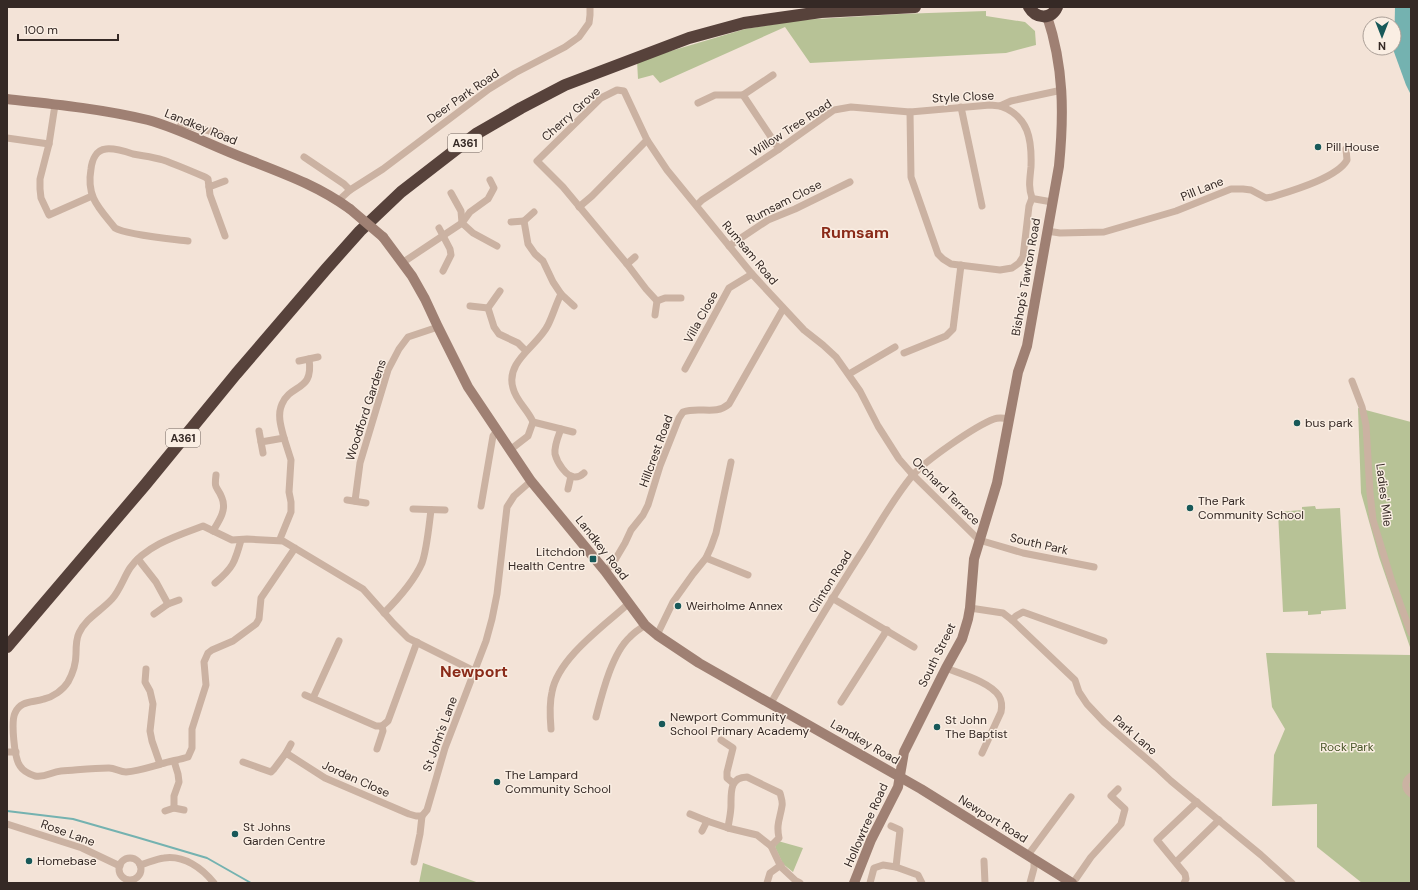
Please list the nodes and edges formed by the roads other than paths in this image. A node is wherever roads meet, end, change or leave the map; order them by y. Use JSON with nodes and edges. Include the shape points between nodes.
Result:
{"nodes":[{"id":1,"x":590,"y":7,"type":"edge"},
{"id":2,"x":916,"y":7,"type":"edge"},
{"id":3,"x":1029,"y":7,"type":"edge"},
{"id":4,"x":1057,"y":7,"type":"edge"},
{"id":5,"x":1047,"y":16,"type":"junction"},
{"id":6,"x":773,"y":75,"type":"dead end"},
{"id":7,"x":1062,"y":90,"type":"junction"},
{"id":8,"x":624,"y":91,"type":"joint"},
{"id":9,"x":745,"y":98,"type":"junction"},
{"id":10,"x":7,"y":99,"type":"edge"},
{"id":11,"x":698,"y":103,"type":"dead end"},
{"id":12,"x":55,"y":105,"type":"junction"},
{"id":13,"x":1000,"y":106,"type":"junction"},
{"id":14,"x":961,"y":107,"type":"junction"},
{"id":15,"x":910,"y":112,"type":"junction"},
{"id":16,"x":177,"y":130,"type":"junction"},
{"id":17,"x":221,"y":134,"type":"dead end"},
{"id":18,"x":7,"y":138,"type":"edge"},
{"id":19,"x":647,"y":140,"type":"junction"},
{"id":20,"x":49,"y":144,"type":"junction"},
{"id":21,"x":779,"y":149,"type":"junction"},
{"id":22,"x":1346,"y":149,"type":"dead end"},
{"id":23,"x":303,"y":157,"type":"dead end"},
{"id":24,"x":490,"y":180,"type":"dead end"},
{"id":25,"x":225,"y":181,"type":"dead end"},
{"id":26,"x":850,"y":182,"type":"dead end"},
{"id":27,"x":209,"y":187,"type":"junction"},
{"id":28,"x":350,"y":190,"type":"junction"},
{"id":29,"x":451,"y":193,"type":"dead end"},
{"id":30,"x":92,"y":196,"type":"junction"},
{"id":31,"x":1032,"y":198,"type":"junction"},
{"id":32,"x":338,"y":200,"type":"junction"},
{"id":33,"x":1052,"y":202,"type":"junction"},
{"id":34,"x":697,"y":205,"type":"junction"},
{"id":35,"x":982,"y":206,"type":"dead end"},
{"id":36,"x":579,"y":207,"type":"junction"},
{"id":37,"x":534,"y":212,"type":"dead end"},
{"id":38,"x":524,"y":221,"type":"junction"},
{"id":39,"x":511,"y":222,"type":"dead end"},
{"id":40,"x":462,"y":223,"type":"junction"},
{"id":41,"x":439,"y":228,"type":"dead end"},
{"id":42,"x":1047,"y":231,"type":"junction"},
{"id":43,"x":444,"y":236,"type":"junction"},
{"id":44,"x":218,"y":238,"type":"dead end"},
{"id":45,"x":190,"y":241,"type":"dead end"},
{"id":46,"x":497,"y":246,"type":"dead end"},
{"id":47,"x":729,"y":246,"type":"junction"},
{"id":48,"x":635,"y":257,"type":"dead end"},
{"id":49,"x":402,"y":263,"type":"junction"},
{"id":50,"x":627,"y":264,"type":"junction"},
{"id":51,"x":961,"y":265,"type":"junction"},
{"id":52,"x":443,"y":271,"type":"dead end"},
{"id":53,"x":752,"y":274,"type":"junction"},
{"id":54,"x":500,"y":291,"type":"dead end"},
{"id":55,"x":561,"y":294,"type":"junction"},
{"id":56,"x":681,"y":298,"type":"dead end"},
{"id":57,"x":657,"y":302,"type":"junction"},
{"id":58,"x":470,"y":306,"type":"dead end"},
{"id":59,"x":574,"y":306,"type":"dead end"},
{"id":60,"x":488,"y":308,"type":"junction"},
{"id":61,"x":784,"y":309,"type":"junction"},
{"id":62,"x":655,"y":315,"type":"dead end"},
{"id":63,"x":438,"y":327,"type":"junction"},
{"id":64,"x":895,"y":347,"type":"dead end"},
{"id":65,"x":526,"y":351,"type":"junction"},
{"id":66,"x":904,"y":353,"type":"dead end"},
{"id":67,"x":318,"y":357,"type":"dead end"},
{"id":68,"x":691,"y":358,"type":"junction"},
{"id":69,"x":309,"y":359,"type":"junction"},
{"id":70,"x":299,"y":361,"type":"dead end"},
{"id":71,"x":698,"y":362,"type":"dead end"},
{"id":72,"x":685,"y":369,"type":"dead end"},
{"id":73,"x":849,"y":374,"type":"junction"},
{"id":74,"x":1352,"y":381,"type":"dead end"},
{"id":75,"x":873,"y":417,"type":"joint"},
{"id":76,"x":1009,"y":418,"type":"junction"},
{"id":77,"x":533,"y":422,"type":"junction"},
{"id":78,"x":561,"y":429,"type":"junction"},
{"id":79,"x":259,"y":431,"type":"dead end"},
{"id":80,"x":497,"y":431,"type":"junction"},
{"id":81,"x":573,"y":432,"type":"dead end"},
{"id":82,"x":284,"y":438,"type":"junction"},
{"id":83,"x":261,"y":442,"type":"junction"},
{"id":84,"x":510,"y":450,"type":"junction"},
{"id":85,"x":263,"y":453,"type":"dead end"},
{"id":86,"x":731,"y":462,"type":"dead end"},
{"id":87,"x":216,"y":474,"type":"dead end"},
{"id":88,"x":584,"y":474,"type":"dead end"},
{"id":89,"x":913,"y":475,"type":"junction"},
{"id":90,"x":571,"y":476,"type":"junction"},
{"id":91,"x":531,"y":481,"type":"junction"},
{"id":92,"x":568,"y":489,"type":"dead end"},
{"id":93,"x":347,"y":500,"type":"dead end"},
{"id":94,"x":356,"y":501,"type":"junction"},
{"id":95,"x":366,"y":503,"type":"dead end"},
{"id":96,"x":480,"y":506,"type":"dead end"},
{"id":97,"x":413,"y":510,"type":"dead end"},
{"id":98,"x":431,"y":510,"type":"junction"},
{"id":99,"x":444,"y":510,"type":"dead end"},
{"id":100,"x":213,"y":531,"type":"junction"},
{"id":101,"x":280,"y":539,"type":"junction"},
{"id":102,"x":241,"y":540,"type":"junction"},
{"id":103,"x":979,"y":540,"type":"junction"},
{"id":104,"x":293,"y":546,"type":"junction"},
{"id":105,"x":706,"y":558,"type":"junction"},
{"id":106,"x":138,"y":559,"type":"junction"},
{"id":107,"x":1094,"y":567,"type":"dead end"},
{"id":108,"x":605,"y":571,"type":"junction"},
{"id":109,"x":748,"y":576,"type":"dead end"},
{"id":110,"x":215,"y":583,"type":"dead end"},
{"id":111,"x":832,"y":598,"type":"junction"},
{"id":112,"x":179,"y":600,"type":"dead end"},
{"id":113,"x":168,"y":604,"type":"junction"},
{"id":114,"x":628,"y":604,"type":"junction"},
{"id":115,"x":970,"y":608,"type":"junction"},
{"id":116,"x":384,"y":613,"type":"junction"},
{"id":117,"x":154,"y":614,"type":"dead end"},
{"id":118,"x":1012,"y":620,"type":"junction"},
{"id":119,"x":645,"y":625,"type":"junction"},
{"id":120,"x":887,"y":630,"type":"junction"},
{"id":121,"x":1411,"y":633,"type":"edge"},
{"id":122,"x":656,"y":635,"type":"junction"},
{"id":123,"x":339,"y":641,"type":"dead end"},
{"id":124,"x":1104,"y":641,"type":"dead end"},
{"id":125,"x":417,"y":642,"type":"junction"},
{"id":126,"x":7,"y":647,"type":"edge"},
{"id":127,"x":914,"y":647,"type":"dead end"},
{"id":128,"x":946,"y":668,"type":"junction"},
{"id":129,"x":146,"y":669,"type":"dead end"},
{"id":130,"x":474,"y":671,"type":"junction"},
{"id":131,"x":305,"y":695,"type":"dead end"},
{"id":132,"x":313,"y":698,"type":"junction"},
{"id":133,"x":841,"y":702,"type":"dead end"},
{"id":134,"x":771,"y":703,"type":"junction"},
{"id":135,"x":596,"y":717,"type":"dead end"},
{"id":136,"x":382,"y":726,"type":"junction"},
{"id":137,"x":551,"y":729,"type":"dead end"},
{"id":138,"x":722,"y":740,"type":"dead end"},
{"id":139,"x":291,"y":744,"type":"dead end"},
{"id":140,"x":377,"y":749,"type":"dead end"},
{"id":141,"x":7,"y":752,"type":"edge"},
{"id":142,"x":16,"y":752,"type":"junction"},
{"id":143,"x":286,"y":752,"type":"junction"},
{"id":144,"x":982,"y":753,"type":"dead end"},
{"id":145,"x":174,"y":760,"type":"junction"},
{"id":146,"x":243,"y":762,"type":"dead end"},
{"id":147,"x":160,"y":764,"type":"junction"},
{"id":148,"x":1411,"y":776,"type":"edge"},
{"id":149,"x":900,"y":777,"type":"junction"},
{"id":150,"x":733,"y":783,"type":"junction"},
{"id":151,"x":1118,"y":789,"type":"dead end"},
{"id":152,"x":1411,"y":794,"type":"edge"},
{"id":153,"x":1071,"y":796,"type":"dead end"},
{"id":154,"x":1197,"y":802,"type":"junction"},
{"id":155,"x":174,"y":808,"type":"junction"},
{"id":156,"x":184,"y":810,"type":"dead end"},
{"id":157,"x":165,"y":811,"type":"dead end"},
{"id":158,"x":690,"y":814,"type":"dead end"},
{"id":159,"x":422,"y":816,"type":"junction"},
{"id":160,"x":1219,"y":820,"type":"junction"},
{"id":161,"x":707,"y":821,"type":"junction"},
{"id":162,"x":7,"y":824,"type":"edge"},
{"id":163,"x":891,"y":826,"type":"dead end"},
{"id":164,"x":728,"y":828,"type":"junction"},
{"id":165,"x":702,"y":831,"type":"dead end"},
{"id":166,"x":771,"y":846,"type":"junction"},
{"id":167,"x":1031,"y":857,"type":"junction"},
{"id":168,"x":984,"y":861,"type":"dead end"},
{"id":169,"x":414,"y":862,"type":"dead end"},
{"id":170,"x":1176,"y":862,"type":"junction"},
{"id":171,"x":140,"y":865,"type":"junction"},
{"id":172,"x":781,"y":865,"type":"junction"},
{"id":173,"x":120,"y":866,"type":"junction"},
{"id":174,"x":896,"y":867,"type":"junction"},
{"id":175,"x":125,"y":881,"type":"edge"},
{"id":176,"x":214,"y":883,"type":"edge"},
{"id":177,"x":767,"y":883,"type":"edge"},
{"id":178,"x":800,"y":883,"type":"edge"},
{"id":179,"x":854,"y":883,"type":"edge"},
{"id":180,"x":870,"y":883,"type":"edge"},
{"id":181,"x":922,"y":883,"type":"edge"},
{"id":182,"x":985,"y":883,"type":"edge"},
{"id":183,"x":1030,"y":883,"type":"edge"},
{"id":184,"x":1073,"y":883,"type":"edge"},
{"id":185,"x":1184,"y":883,"type":"edge"},
{"id":186,"x":1292,"y":883,"type":"edge"}],
"edges":[{"from":1,"to":28,"type":"street","name":"Deer Park Road","via":[[589,23],[579,37],[489,89],[383,169]]},
{"from":2,"to":126,"type":"highway","number":"A361","via":[[821,12],[744,23],[689,38],[565,85],[476,134],[401,192],[360,231],[241,368]]},
{"from":3,"to":5,"type":"highway","via":[[1037,16]]},
{"from":4,"to":5,"type":"highway","via":[[1055,12]]},
{"from":5,"to":7,"type":"street","name":"Bishop's Tawton Road","via":[[1054,38]]},
{"from":6,"to":9,"type":"street"},
{"from":7,"to":13,"type":"street","name":"Style Close","via":[[1011,101]]},
{"from":7,"to":33,"type":"street","name":"Bishop's Tawton Road","via":[[1062,137]]},
{"from":8,"to":19,"type":"street","name":"Rumsam Road"},
{"from":8,"to":36,"type":"street","name":"Cherry Grove","via":[[617,90],[601,98],[537,161]]},
{"from":9,"to":11,"type":"street","via":[[715,95]]},
{"from":9,"to":21,"type":"street"},
{"from":10,"to":12,"type":"street","name":"Landkey Road"},
{"from":12,"to":16,"type":"street","name":"Landkey Road","via":[[148,120]]},
{"from":12,"to":20,"type":"street"},
{"from":13,"to":14,"type":"street","name":"Style Close"},
{"from":13,"to":31,"type":"street","via":[[1012,111],[1021,119],[1029,135],[1029,186]]},
{"from":14,"to":15,"type":"street","name":"Style Close"},
{"from":14,"to":35,"type":"street"},
{"from":15,"to":21,"type":"street","name":"Willow Tree Road","via":[[851,108],[834,110]]},
{"from":15,"to":51,"type":"street","via":[[911,177],[938,254],[948,263]]},
{"from":16,"to":17,"type":"street","via":[[184,124]]},
{"from":16,"to":32,"type":"street","name":"Landkey Road","via":[[287,174]]},
{"from":18,"to":20,"type":"street"},
{"from":19,"to":34,"type":"street","name":"Rumsam Road","via":[[667,170]]},
{"from":19,"to":36,"type":"street"},
{"from":20,"to":30,"type":"street","via":[[40,179],[41,198],[49,215]]},
{"from":21,"to":34,"type":"street","name":"Willow Tree Road"},
{"from":22,"to":42,"type":"street","name":"Pill Lane","via":[[1347,160],[1339,169],[1272,197],[1266,198],[1251,190],[1232,189],[1176,212],[1104,232]]},
{"from":23,"to":28,"type":"street"},
{"from":24,"to":40,"type":"street","via":[[494,188],[488,199],[470,212]]},
{"from":25,"to":27,"type":"street"},
{"from":26,"to":47,"type":"street","name":"Rumsam Close","via":[[768,220]]},
{"from":27,"to":30,"type":"street","via":[[208,179],[205,177],[162,160],[105,149],[98,152],[90,170]]},
{"from":27,"to":44,"type":"street","via":[[226,238]]},
{"from":28,"to":32,"type":"street","name":"Deer Park Road"},
{"from":29,"to":40,"type":"street","via":[[461,211]]},
{"from":30,"to":45,"type":"street","via":[[119,231]]},
{"from":31,"to":33,"type":"street"},
{"from":31,"to":51,"type":"street","via":[[1028,206],[1023,257],[1019,263],[1004,271]]},
{"from":32,"to":49,"type":"street","name":"Landkey Road","bridge":true,"via":[[382,237]]},
{"from":33,"to":42,"type":"street","name":"Bishop's Tawton Road"},
{"from":34,"to":47,"type":"street","name":"Rumsam Road"},
{"from":36,"to":50,"type":"street"},
{"from":37,"to":38,"type":"street"},
{"from":38,"to":39,"type":"street"},
{"from":38,"to":55,"type":"street","via":[[528,244],[543,261],[552,282]]},
{"from":40,"to":43,"type":"street"},
{"from":40,"to":46,"type":"street","via":[[473,233]]},
{"from":41,"to":43,"type":"street"},
{"from":42,"to":76,"type":"street","name":"Bishop's Tawton Road","via":[[1027,346],[1018,372]]},
{"from":43,"to":49,"type":"street"},
{"from":43,"to":52,"type":"street","via":[[451,255]]},
{"from":47,"to":53,"type":"street","name":"Rumsam Road"},
{"from":48,"to":50,"type":"street"},
{"from":49,"to":63,"type":"street","name":"Landkey Road","via":[[425,299]]},
{"from":50,"to":57,"type":"street"},
{"from":51,"to":66,"type":"street","via":[[953,329],[946,336]]},
{"from":53,"to":61,"type":"street","name":"Rumsam Road"},
{"from":53,"to":68,"type":"street","name":"Villa Close","via":[[729,288]]},
{"from":54,"to":60,"type":"street"},
{"from":55,"to":59,"type":"street"},
{"from":55,"to":65,"type":"street","via":[[548,326],[539,340]]},
{"from":56,"to":57,"type":"street","via":[[665,298]]},
{"from":57,"to":62,"type":"street"},
{"from":58,"to":60,"type":"street"},
{"from":60,"to":65,"type":"street","via":[[499,334],[518,343]]},
{"from":61,"to":73,"type":"street","name":"Rumsam Road","via":[[836,357]]},
{"from":61,"to":108,"type":"street","name":"Hillcrest Road","via":[[728,404],[715,411],[690,409],[683,412],[660,466],[648,505],[612,565]]},
{"from":63,"to":80,"type":"street","name":"Landkey Road","via":[[468,387]]},
{"from":63,"to":94,"type":"street","name":"Woodford Gardens","via":[[408,337],[388,370],[360,463]]},
{"from":64,"to":73,"type":"street"},
{"from":65,"to":77,"type":"street","via":[[513,373],[512,387]]},
{"from":67,"to":69,"type":"street"},
{"from":68,"to":71,"type":"street","name":"Villa Close"},
{"from":68,"to":72,"type":"street","name":"Villa Close"},
{"from":69,"to":70,"type":"street"},
{"from":69,"to":82,"type":"street","via":[[310,373],[304,385],[282,403],[280,420]]},
{"from":73,"to":75,"type":"street","name":"Rumsam Road"},
{"from":74,"to":121,"type":"street","name":"Ladies' Mile","via":[[1366,425],[1373,520]]},
{"from":75,"to":89,"type":"street","name":"Orchard Terrace","via":[[899,459]]},
{"from":76,"to":89,"type":"street","name":"Clinton Road","via":[[994,419],[982,425],[955,442]]},
{"from":76,"to":103,"type":"street","name":"Bishop's Tawton Road","via":[[998,483]]},
{"from":77,"to":78,"type":"street"},
{"from":77,"to":84,"type":"street","via":[[528,436]]},
{"from":78,"to":81,"type":"street"},
{"from":78,"to":90,"type":"street","via":[[555,454],[559,465]]},
{"from":79,"to":83,"type":"street"},
{"from":80,"to":84,"type":"street","name":"Landkey Road"},
{"from":80,"to":96,"type":"street","via":[[493,436]]},
{"from":82,"to":83,"type":"street"},
{"from":82,"to":101,"type":"street","via":[[291,460],[291,512]]},
{"from":83,"to":85,"type":"street"},
{"from":84,"to":91,"type":"street","name":"Landkey Road"},
{"from":86,"to":105,"type":"street","via":[[716,533]]},
{"from":87,"to":100,"type":"street","via":[[211,487],[224,504]]},
{"from":88,"to":90,"type":"street"},
{"from":89,"to":103,"type":"street","name":"Orchard Terrace"},
{"from":89,"to":111,"type":"street","name":"Clinton Road","via":[[892,503]]},
{"from":90,"to":92,"type":"street"},
{"from":91,"to":108,"type":"street","name":"Landkey Road"},
{"from":91,"to":130,"type":"street","name":"St John's Lane","via":[[514,496],[507,507],[497,594],[486,641]]},
{"from":93,"to":94,"type":"street"},
{"from":94,"to":95,"type":"street"},
{"from":97,"to":98,"type":"street"},
{"from":98,"to":99,"type":"street"},
{"from":98,"to":116,"type":"street","via":[[422,561],[417,572],[396,602]]},
{"from":100,"to":102,"type":"street","via":[[232,540]]},
{"from":100,"to":106,"type":"street","via":[[203,526],[191,530],[159,544]]},
{"from":101,"to":102,"type":"street"},
{"from":101,"to":104,"type":"street"},
{"from":102,"to":110,"type":"street","via":[[237,557],[227,573]]},
{"from":103,"to":107,"type":"street","name":"South Park","via":[[1023,553]]},
{"from":103,"to":115,"type":"street","name":"South Street","via":[[974,560]]},
{"from":104,"to":116,"type":"street","via":[[363,589]]},
{"from":104,"to":145,"type":"street","via":[[261,598],[259,619],[256,624],[234,641],[208,653],[204,662],[206,685],[192,729],[192,748],[188,757]]},
{"from":105,"to":109,"type":"street"},
{"from":105,"to":122,"type":"street","via":[[682,588]]},
{"from":106,"to":113,"type":"street","via":[[156,582]]},
{"from":106,"to":142,"type":"street","via":[[114,596],[89,618],[78,634],[75,667],[66,684],[54,695],[19,706],[13,721]]},
{"from":108,"to":114,"type":"street","name":"Landkey Road"},
{"from":111,"to":120,"type":"street"},
{"from":111,"to":134,"type":"street","name":"Clinton Road"},
{"from":112,"to":113,"type":"street"},
{"from":113,"to":117,"type":"street"},
{"from":114,"to":119,"type":"street","name":"Landkey Road"},
{"from":114,"to":137,"type":"street","via":[[573,654],[557,677],[552,691]]},
{"from":115,"to":118,"type":"street","name":"Park Lane","via":[[1003,613]]},
{"from":115,"to":128,"type":"street","name":"South Street","via":[[962,639]]},
{"from":116,"to":125,"type":"street","via":[[408,638]]},
{"from":118,"to":124,"type":"street","via":[[1023,612]]},
{"from":118,"to":154,"type":"street","name":"Park Lane","via":[[1075,680],[1087,704],[1104,722]]},
{"from":119,"to":122,"type":"street","name":"Landkey Road"},
{"from":119,"to":135,"type":"street","via":[[629,637],[620,649],[602,693]]},
{"from":120,"to":127,"type":"street"},
{"from":120,"to":133,"type":"street"},
{"from":122,"to":134,"type":"street","name":"Landkey Road"},
{"from":123,"to":132,"type":"street"},
{"from":125,"to":130,"type":"street"},
{"from":125,"to":136,"type":"street","via":[[388,722]]},
{"from":128,"to":144,"type":"street","via":[[984,684],[1000,697],[1001,712]]},
{"from":128,"to":149,"type":"street","name":"South Street","via":[[904,752]]},
{"from":129,"to":147,"type":"street","via":[[142,683],[150,691],[153,704],[150,731]]},
{"from":130,"to":159,"type":"street","name":"St John's Lane","via":[[443,755],[427,810]]},
{"from":131,"to":132,"type":"street"},
{"from":132,"to":136,"type":"street","via":[[376,726]]},
{"from":134,"to":149,"type":"street","name":"Landkey Road"},
{"from":136,"to":140,"type":"street","via":[[383,731]]},
{"from":138,"to":150,"type":"street","via":[[733,748],[727,772],[727,778]]},
{"from":139,"to":143,"type":"street"},
{"from":141,"to":142,"type":"street"},
{"from":142,"to":147,"type":"street","via":[[20,767],[40,777],[58,771],[111,768],[125,772]]},
{"from":143,"to":146,"type":"street","via":[[271,772]]},
{"from":143,"to":159,"type":"street","name":"Jordan Close","via":[[325,778],[408,814]]},
{"from":145,"to":147,"type":"street"},
{"from":145,"to":155,"type":"street","via":[[179,782],[174,796]]},
{"from":148,"to":152,"type":"street","via":[[1408,778],[1406,789]]},
{"from":149,"to":167,"type":"street","name":"Newport Road"},
{"from":149,"to":179,"type":"street","name":"Hollowtree Road","via":[[898,787],[870,840]]},
{"from":150,"to":164,"type":"street"},
{"from":150,"to":166,"type":"street","via":[[747,776],[780,793],[782,804],[777,829],[779,838]]},
{"from":151,"to":184,"type":"street","via":[[1111,796],[1125,809],[1121,824],[1091,857]]},
{"from":153,"to":167,"type":"street"},
{"from":154,"to":160,"type":"street","name":"Park Lane"},
{"from":154,"to":170,"type":"street","via":[[1157,840]]},
{"from":155,"to":156,"type":"street"},
{"from":155,"to":157,"type":"street"},
{"from":158,"to":161,"type":"street"},
{"from":159,"to":169,"type":"street","name":"St John's Lane"},
{"from":160,"to":170,"type":"street"},
{"from":160,"to":186,"type":"street","name":"Park Lane"},
{"from":161,"to":164,"type":"street"},
{"from":161,"to":165,"type":"street"},
{"from":162,"to":173,"type":"street","name":"Rose Lane","via":[[82,848]]},
{"from":163,"to":174,"type":"street","via":[[900,830]]},
{"from":164,"to":166,"type":"street","via":[[757,835]]},
{"from":166,"to":172,"type":"street"},
{"from":167,"to":183,"type":"street"},
{"from":167,"to":184,"type":"street","name":"Newport Road"},
{"from":168,"to":182,"type":"street"},
{"from":170,"to":185,"type":"street","via":[[1185,874]]},
{"from":171,"to":173,"type":"street","via":[[132,858],[128,858]]},
{"from":171,"to":175,"type":"street","via":[[138,876]]},
{"from":171,"to":176,"type":"street","via":[[165,858],[178,858],[205,872]]},
{"from":172,"to":177,"type":"street","via":[[770,873]]},
{"from":172,"to":178,"type":"street"},
{"from":173,"to":175,"type":"street","via":[[120,873]]},
{"from":174,"to":180,"type":"street","via":[[883,865],[874,868]]},
{"from":174,"to":181,"type":"street","via":[[918,875]]}]}
